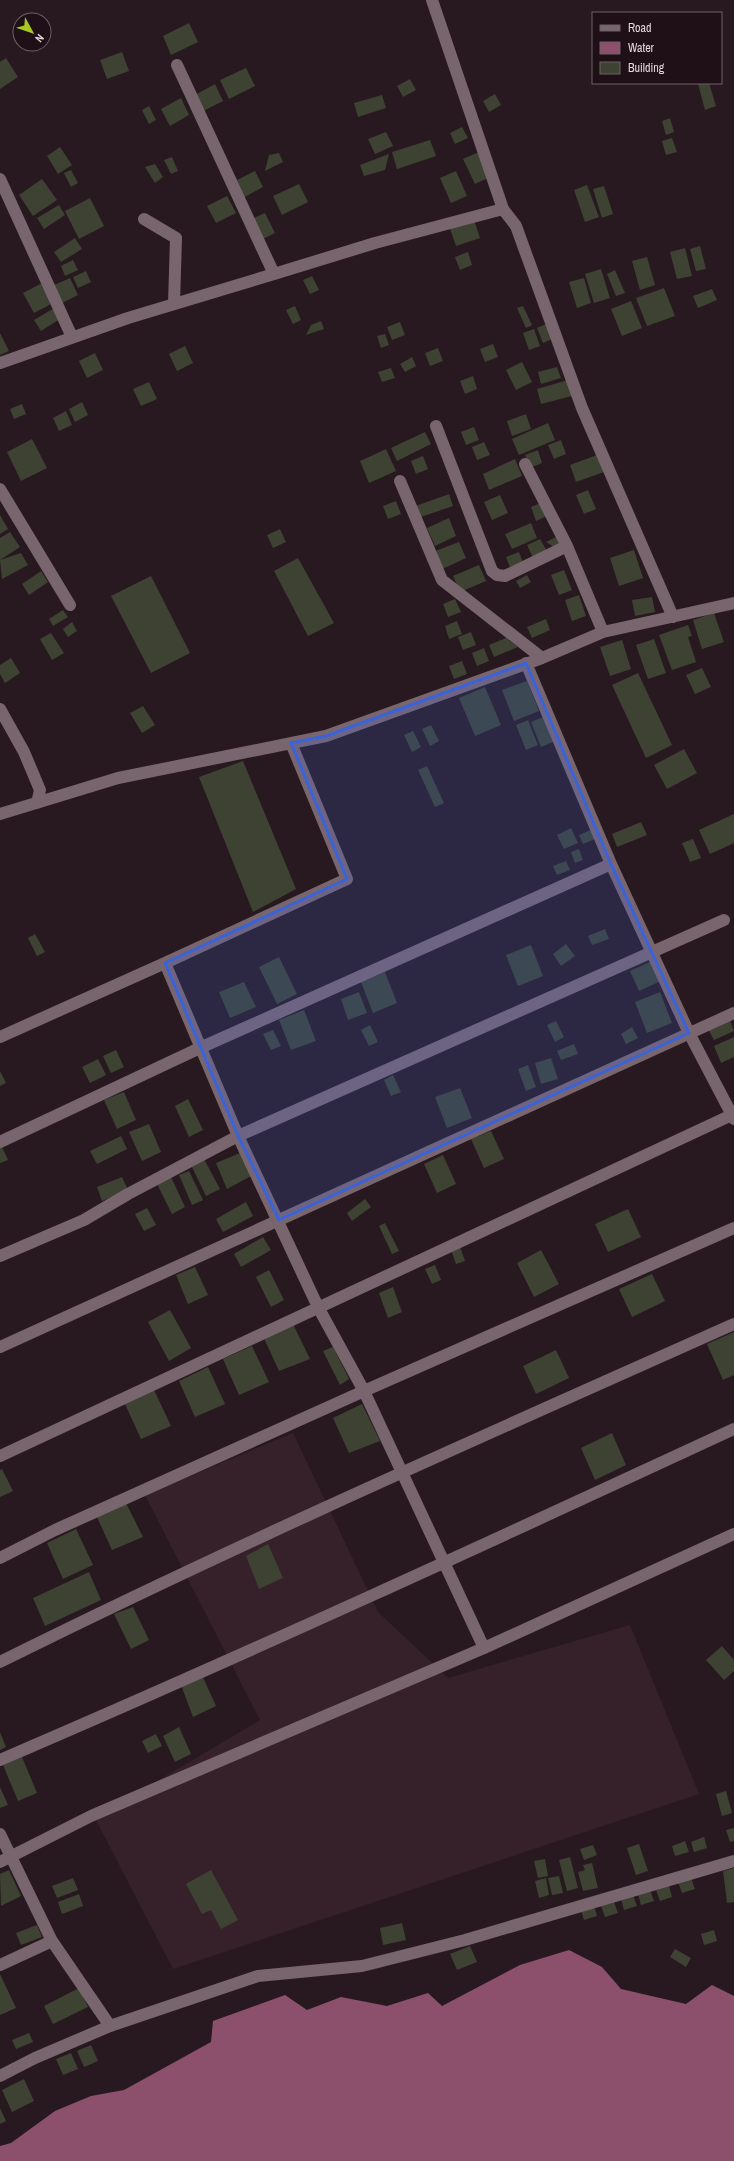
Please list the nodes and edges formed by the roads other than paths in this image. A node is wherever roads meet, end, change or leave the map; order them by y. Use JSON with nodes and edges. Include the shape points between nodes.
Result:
{"nodes":[{"id":1,"x":432,"y":0,"type":"edge"},
{"id":2,"x":177,"y":65,"type":"dead end"},
{"id":3,"x":0,"y":179,"type":"edge"},
{"id":4,"x":503,"y":209,"type":"junction"},
{"id":5,"x":144,"y":219,"type":"dead end"},
{"id":6,"x":274,"y":274,"type":"junction"},
{"id":7,"x":174,"y":304,"type":"junction"},
{"id":8,"x":72,"y":337,"type":"junction"},
{"id":9,"x":0,"y":363,"type":"edge"},
{"id":10,"x":436,"y":426,"type":"dead end"},
{"id":11,"x":525,"y":464,"type":"dead end"},
{"id":12,"x":400,"y":481,"type":"dead end"},
{"id":13,"x":0,"y":489,"type":"edge"},
{"id":14,"x":567,"y":546,"type":"junction"},
{"id":15,"x":734,"y":603,"type":"edge"},
{"id":16,"x":70,"y":605,"type":"dead end"},
{"id":17,"x":673,"y":617,"type":"junction"},
{"id":18,"x":603,"y":632,"type":"junction"},
{"id":19,"x":542,"y":658,"type":"junction"},
{"id":20,"x":526,"y":663,"type":"junction"},
{"id":21,"x":0,"y":709,"type":"edge"},
{"id":22,"x":291,"y":743,"type":"junction"},
{"id":23,"x":37,"y":803,"type":"junction"},
{"id":24,"x":0,"y":814,"type":"edge"},
{"id":25,"x":611,"y":864,"type":"junction"},
{"id":26,"x":724,"y":920,"type":"dead end"},
{"id":27,"x":651,"y":952,"type":"junction"},
{"id":28,"x":165,"y":963,"type":"junction"},
{"id":29,"x":734,"y":1013,"type":"edge"},
{"id":30,"x":689,"y":1033,"type":"junction"},
{"id":31,"x":0,"y":1037,"type":"edge"},
{"id":32,"x":202,"y":1047,"type":"junction"},
{"id":33,"x":733,"y":1116,"type":"edge"},
{"id":34,"x":238,"y":1136,"type":"junction"},
{"id":35,"x":0,"y":1142,"type":"edge"},
{"id":36,"x":279,"y":1220,"type":"junction"},
{"id":37,"x":734,"y":1228,"type":"edge"},
{"id":38,"x":0,"y":1256,"type":"edge"},
{"id":39,"x":318,"y":1306,"type":"junction"},
{"id":40,"x":734,"y":1324,"type":"edge"},
{"id":41,"x":0,"y":1347,"type":"edge"},
{"id":42,"x":364,"y":1391,"type":"junction"},
{"id":43,"x":734,"y":1429,"type":"edge"},
{"id":44,"x":0,"y":1456,"type":"edge"},
{"id":45,"x":401,"y":1473,"type":"junction"},
{"id":46,"x":734,"y":1534,"type":"edge"},
{"id":47,"x":0,"y":1558,"type":"edge"},
{"id":48,"x":444,"y":1563,"type":"junction"},
{"id":49,"x":484,"y":1648,"type":"junction"},
{"id":50,"x":0,"y":1662,"type":"edge"},
{"id":51,"x":0,"y":1760,"type":"edge"},
{"id":52,"x":0,"y":1834,"type":"edge"},
{"id":53,"x":5,"y":1859,"type":"edge"},
{"id":54,"x":734,"y":1862,"type":"edge"},
{"id":55,"x":52,"y":1941,"type":"junction"},
{"id":56,"x":0,"y":1965,"type":"edge"},
{"id":57,"x":110,"y":2026,"type":"junction"},
{"id":58,"x":0,"y":2076,"type":"edge"}],
"edges":[{"from":1,"to":4,"type":"street"},
{"from":2,"to":6,"type":"street"},
{"from":3,"to":8,"type":"street"},
{"from":4,"to":6,"type":"street","via":[[375,242]]},
{"from":4,"to":17,"type":"street","via":[[516,226],[582,408]]},
{"from":5,"to":7,"type":"street","via":[[176,238]]},
{"from":6,"to":7,"type":"street"},
{"from":7,"to":8,"type":"street"},
{"from":8,"to":9,"type":"street"},
{"from":10,"to":14,"type":"street","via":[[492,571],[505,576]]},
{"from":11,"to":14,"type":"street"},
{"from":12,"to":19,"type":"street","via":[[442,580]]},
{"from":13,"to":16,"type":"street"},
{"from":14,"to":18,"type":"street"},
{"from":15,"to":17,"type":"street"},
{"from":17,"to":18,"type":"street"},
{"from":18,"to":19,"type":"street"},
{"from":19,"to":20,"type":"street"},
{"from":20,"to":22,"type":"street","via":[[326,736]]},
{"from":20,"to":25,"type":"street"},
{"from":21,"to":23,"type":"street","via":[[24,752],[40,790]]},
{"from":22,"to":23,"type":"street","via":[[118,778]]},
{"from":22,"to":28,"type":"street","via":[[347,879]]},
{"from":23,"to":24,"type":"street"},
{"from":25,"to":27,"type":"street"},
{"from":25,"to":32,"type":"street"},
{"from":26,"to":27,"type":"street"},
{"from":27,"to":30,"type":"street"},
{"from":27,"to":34,"type":"street"},
{"from":28,"to":31,"type":"street"},
{"from":28,"to":32,"type":"street"},
{"from":29,"to":30,"type":"street"},
{"from":30,"to":33,"type":"street"},
{"from":30,"to":36,"type":"street"},
{"from":32,"to":34,"type":"street"},
{"from":32,"to":35,"type":"street"},
{"from":33,"to":39,"type":"street"},
{"from":34,"to":36,"type":"street"},
{"from":34,"to":38,"type":"street","via":[[84,1220]]},
{"from":36,"to":39,"type":"street"},
{"from":36,"to":41,"type":"street"},
{"from":37,"to":42,"type":"street"},
{"from":39,"to":42,"type":"street"},
{"from":39,"to":44,"type":"street"},
{"from":40,"to":45,"type":"street"},
{"from":42,"to":45,"type":"street"},
{"from":42,"to":47,"type":"street","via":[[55,1530]]},
{"from":43,"to":48,"type":"street"},
{"from":45,"to":48,"type":"street"},
{"from":45,"to":50,"type":"street","via":[[116,1604]]},
{"from":46,"to":49,"type":"street"},
{"from":48,"to":49,"type":"street"},
{"from":48,"to":51,"type":"street","via":[[138,1701]]},
{"from":49,"to":53,"type":"street","via":[[91,1816]]},
{"from":52,"to":53,"type":"street"},
{"from":53,"to":55,"type":"street"},
{"from":54,"to":57,"type":"street","via":[[362,1966],[258,1976]]},
{"from":55,"to":56,"type":"street"},
{"from":55,"to":57,"type":"street"},
{"from":57,"to":58,"type":"street"}]}
